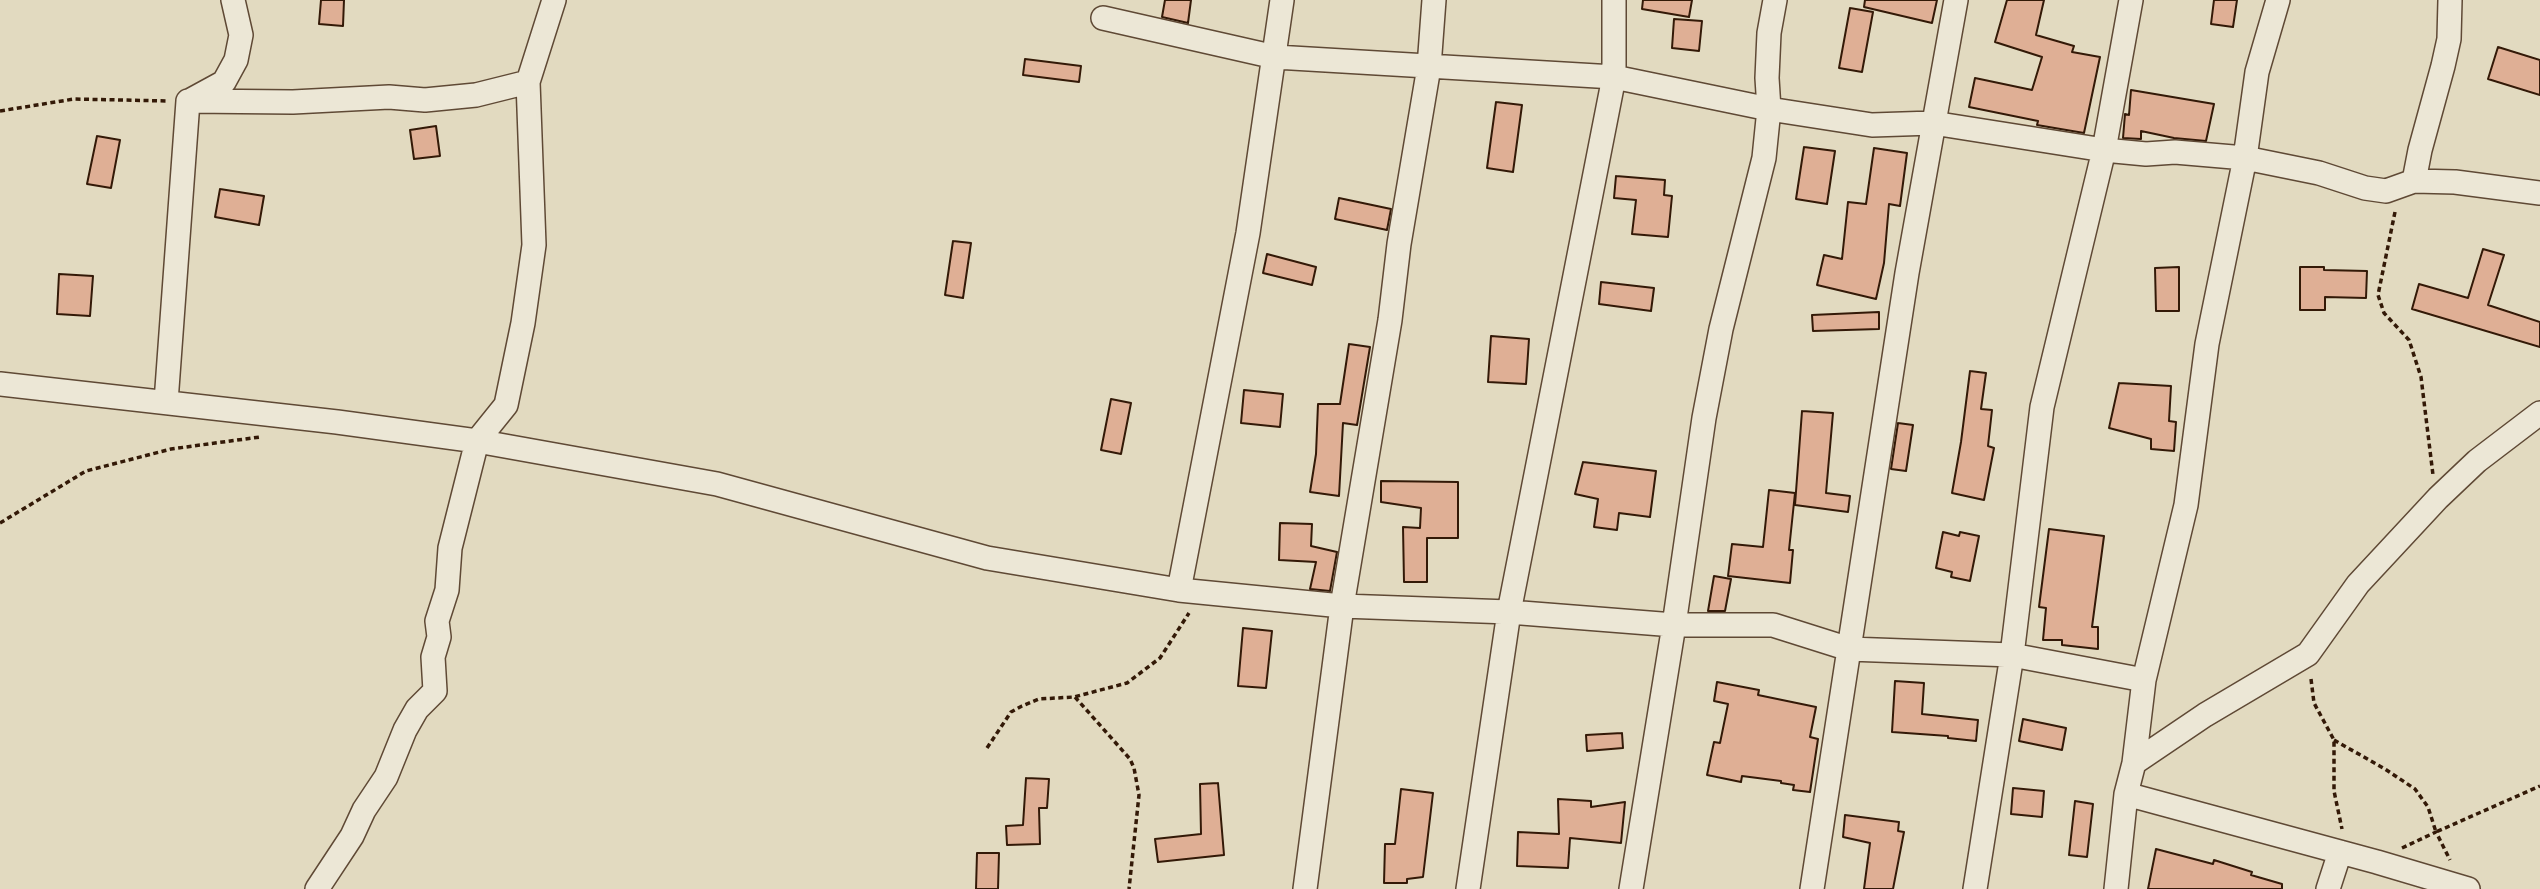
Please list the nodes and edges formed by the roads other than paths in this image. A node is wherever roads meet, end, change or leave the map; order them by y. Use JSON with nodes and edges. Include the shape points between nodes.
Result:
{"nodes":[{"id":1,"x":233,"y":0,"type":"edge"},
{"id":2,"x":554,"y":0,"type":"edge"},
{"id":3,"x":1282,"y":0,"type":"edge"},
{"id":4,"x":1434,"y":0,"type":"edge"},
{"id":5,"x":1614,"y":0,"type":"edge"},
{"id":6,"x":1775,"y":0,"type":"edge"},
{"id":7,"x":1956,"y":0,"type":"edge"},
{"id":8,"x":2131,"y":0,"type":"edge"},
{"id":9,"x":2278,"y":0,"type":"edge"},
{"id":10,"x":2450,"y":0,"type":"edge"},
{"id":11,"x":1103,"y":18,"type":"dead end"},
{"id":12,"x":1275,"y":57,"type":"junction"},
{"id":13,"x":1429,"y":67,"type":"junction"},
{"id":14,"x":1614,"y":77,"type":"junction"},
{"id":15,"x":528,"y":82,"type":"junction"},
{"id":16,"x":188,"y":102,"type":"junction"},
{"id":17,"x":1769,"y":109,"type":"junction"},
{"id":18,"x":1933,"y":123,"type":"junction"},
{"id":19,"x":2104,"y":150,"type":"junction"},
{"id":20,"x":2245,"y":158,"type":"junction"},
{"id":21,"x":2408,"y":184,"type":"junction"},
{"id":22,"x":2540,"y":193,"type":"edge"},
{"id":23,"x":0,"y":383,"type":"edge"},
{"id":24,"x":166,"y":402,"type":"junction"},
{"id":25,"x":2538,"y":419,"type":"edge"},
{"id":26,"x":477,"y":441,"type":"junction"},
{"id":27,"x":1189,"y":591,"type":"junction"},
{"id":28,"x":1342,"y":606,"type":"junction"},
{"id":29,"x":1510,"y":612,"type":"junction"},
{"id":30,"x":1674,"y":625,"type":"junction"},
{"id":31,"x":1849,"y":649,"type":"junction"},
{"id":32,"x":2012,"y":655,"type":"junction"},
{"id":33,"x":2144,"y":680,"type":"junction"},
{"id":34,"x":2134,"y":763,"type":"junction"},
{"id":35,"x":2126,"y":794,"type":"junction"},
{"id":36,"x":2340,"y":852,"type":"junction"},
{"id":37,"x":317,"y":889,"type":"edge"},
{"id":38,"x":1305,"y":889,"type":"edge"},
{"id":39,"x":1468,"y":889,"type":"edge"},
{"id":40,"x":1632,"y":889,"type":"edge"},
{"id":41,"x":1812,"y":889,"type":"edge"},
{"id":42,"x":1975,"y":889,"type":"edge"},
{"id":43,"x":2116,"y":889,"type":"edge"},
{"id":44,"x":2329,"y":889,"type":"edge"},
{"id":45,"x":2468,"y":889,"type":"edge"}],
"edges":[{"from":1,"to":16,"type":"street","via":[[241,36],[236,60],[224,82]]},
{"from":2,"to":15,"type":"street"},
{"from":3,"to":12,"type":"street"},
{"from":4,"to":13,"type":"street"},
{"from":5,"to":14,"type":"street"},
{"from":6,"to":17,"type":"street","via":[[1769,33]]},
{"from":7,"to":18,"type":"street"},
{"from":8,"to":19,"type":"street"},
{"from":9,"to":20,"type":"street","via":[[2257,72]]},
{"from":10,"to":21,"type":"street","via":[[2444,66]]},
{"from":11,"to":12,"type":"street"},
{"from":12,"to":13,"type":"street"},
{"from":12,"to":27,"type":"street"},
{"from":13,"to":14,"type":"street"},
{"from":13,"to":28,"type":"street"},
{"from":14,"to":17,"type":"street"},
{"from":14,"to":29,"type":"street"},
{"from":15,"to":16,"type":"street","via":[[476,95],[425,100]]},
{"from":15,"to":26,"type":"street","via":[[534,245],[523,323],[506,405]]},
{"from":16,"to":24,"type":"street"},
{"from":17,"to":18,"type":"street","via":[[1871,125]]},
{"from":17,"to":30,"type":"street","via":[[1763,158],[1704,418]]},
{"from":18,"to":19,"type":"street"},
{"from":18,"to":31,"type":"street"},
{"from":19,"to":20,"type":"street"},
{"from":19,"to":32,"type":"street","via":[[2042,407]]},
{"from":20,"to":21,"type":"street","via":[[2365,188],[2386,191]]},
{"from":20,"to":33,"type":"street","via":[[2207,344],[2186,505]]},
{"from":21,"to":22,"type":"street","via":[[2455,182]]},
{"from":23,"to":24,"type":"street"},
{"from":24,"to":26,"type":"street"},
{"from":25,"to":34,"type":"street","via":[[2477,461],[2438,498],[2358,584],[2308,654]]},
{"from":26,"to":27,"type":"street","via":[[717,484],[987,558]]},
{"from":26,"to":37,"type":"street","via":[[437,621],[435,691],[417,709],[386,777]]},
{"from":27,"to":28,"type":"street"},
{"from":28,"to":29,"type":"street"},
{"from":28,"to":38,"type":"street"},
{"from":29,"to":30,"type":"street"},
{"from":29,"to":39,"type":"street"},
{"from":30,"to":31,"type":"street","via":[[1773,625]]},
{"from":30,"to":40,"type":"street"},
{"from":31,"to":32,"type":"street"},
{"from":31,"to":41,"type":"street"},
{"from":32,"to":33,"type":"street"},
{"from":32,"to":42,"type":"street"},
{"from":33,"to":34,"type":"street"},
{"from":34,"to":35,"type":"street"},
{"from":35,"to":36,"type":"street"},
{"from":35,"to":43,"type":"street"},
{"from":36,"to":44,"type":"street"},
{"from":36,"to":45,"type":"street"}]}
